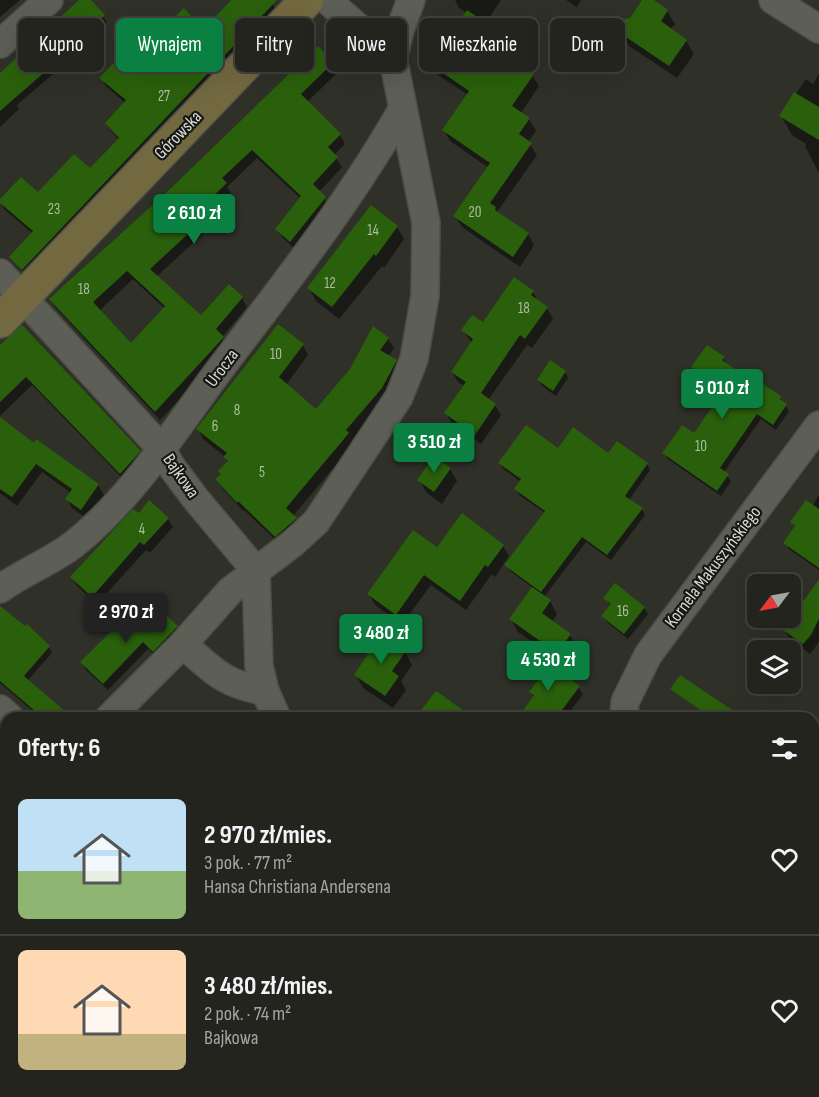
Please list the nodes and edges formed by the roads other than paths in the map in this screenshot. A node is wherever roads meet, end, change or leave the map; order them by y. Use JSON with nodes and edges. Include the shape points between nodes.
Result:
{"nodes":[{"id":1,"x":49,"y":0,"type":"edge"},
{"id":2,"x":306,"y":0,"type":"edge"},
{"id":3,"x":327,"y":0,"type":"edge"},
{"id":4,"x":411,"y":0,"type":"edge"},
{"id":5,"x":773,"y":0,"type":"edge"},
{"id":6,"x":347,"y":18,"type":"edge"},
{"id":7,"x":404,"y":18,"type":"edge"},
{"id":8,"x":819,"y":29,"type":"edge"},
{"id":9,"x":0,"y":44,"type":"edge"},
{"id":10,"x":396,"y":72,"type":"edge"},
{"id":11,"x":403,"y":108,"type":"junction"},
{"id":12,"x":0,"y":273,"type":"edge"},
{"id":13,"x":22,"y":297,"type":"junction"},
{"id":14,"x":0,"y":321,"type":"edge"},
{"id":15,"x":819,"y":424,"type":"edge"},
{"id":16,"x":161,"y":448,"type":"junction"},
{"id":17,"x":256,"y":571,"type":"junction"},
{"id":18,"x":0,"y":589,"type":"edge"},
{"id":19,"x":183,"y":644,"type":"junction"},
{"id":20,"x":265,"y":691,"type":"junction"},
{"id":21,"x":115,"y":712,"type":"edge"},
{"id":22,"x":274,"y":712,"type":"edge"},
{"id":23,"x":625,"y":712,"type":"edge"}],
"edges":[{"from":1,"to":9,"type":"street"},
{"from":2,"to":13,"type":"street","name":"Górowska"},
{"from":3,"to":6,"type":"street"},
{"from":4,"to":7,"type":"street"},
{"from":5,"to":8,"type":"street"},
{"from":10,"to":11,"type":"street"},
{"from":11,"to":16,"type":"street","name":"Urocza","via":[[379,152],[326,229]]},
{"from":11,"to":17,"type":"street","via":[[426,223],[426,296],[414,359],[399,397],[316,522]]},
{"from":12,"to":13,"type":"street","name":"Bajkowa"},
{"from":13,"to":14,"type":"street","name":"Górowska"},
{"from":13,"to":16,"type":"street","name":"Bajkowa"},
{"from":15,"to":23,"type":"street","name":"Kornela Makuszyńskiego","via":[[648,655]]},
{"from":16,"to":17,"type":"street","name":"Bajkowa","via":[[195,498]]},
{"from":16,"to":18,"type":"street","name":"Urocza","via":[[125,492],[73,544]]},
{"from":17,"to":19,"type":"street","via":[[231,591]]},
{"from":17,"to":20,"type":"street","via":[[259,666]]},
{"from":19,"to":20,"type":"street","via":[[219,676],[243,687]]},
{"from":19,"to":21,"type":"street"},
{"from":20,"to":22,"type":"street"}]}
